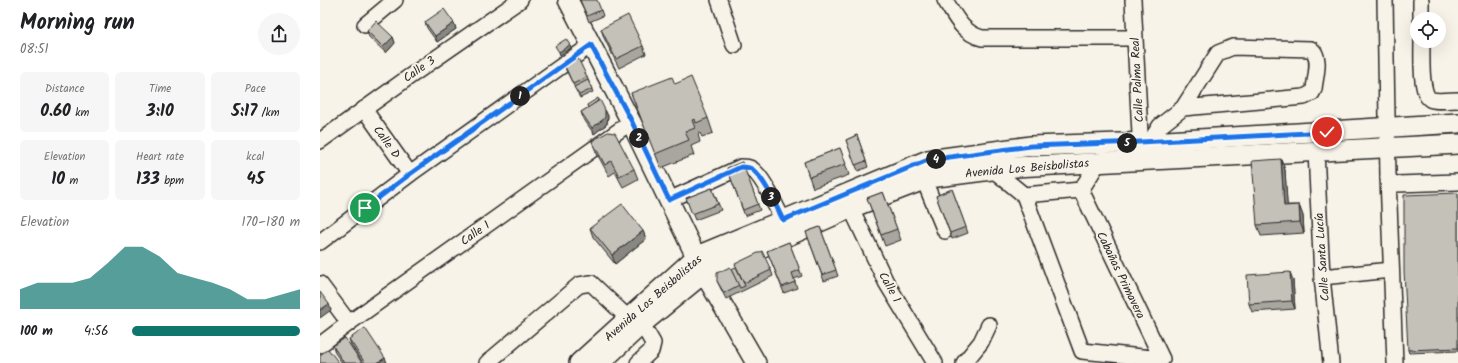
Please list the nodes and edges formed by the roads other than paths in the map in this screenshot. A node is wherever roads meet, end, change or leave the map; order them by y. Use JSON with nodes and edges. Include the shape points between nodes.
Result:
{"nodes":[{"id":1,"x":395,"y":0,"type":"edge"},
{"id":2,"x":520,"y":0,"type":"edge"},
{"id":3,"x":568,"y":0,"type":"edge"},
{"id":4,"x":719,"y":0,"type":"edge"},
{"id":5,"x":945,"y":0,"type":"edge"},
{"id":6,"x":1132,"y":0,"type":"edge"},
{"id":7,"x":1385,"y":0,"type":"edge"},
{"id":8,"x":1421,"y":0,"type":"edge"},
{"id":9,"x":1421,"y":12,"type":"edge"},
{"id":10,"x":365,"y":25,"type":"dead end"},
{"id":11,"x":1134,"y":38,"type":"junction"},
{"id":12,"x":591,"y":45,"type":"junction"},
{"id":13,"x":734,"y":45,"type":"dead end"},
{"id":14,"x":1422,"y":48,"type":"edge"},
{"id":15,"x":1455,"y":100,"type":"edge"},
{"id":16,"x":1183,"y":108,"type":"junction"},
{"id":17,"x":364,"y":109,"type":"junction"},
{"id":18,"x":632,"y":122,"type":"junction"},
{"id":19,"x":1455,"y":123,"type":"edge"},
{"id":20,"x":1386,"y":128,"type":"junction"},
{"id":21,"x":320,"y":141,"type":"edge"},
{"id":22,"x":1458,"y":144,"type":"edge"},
{"id":23,"x":1386,"y":147,"type":"junction"},
{"id":24,"x":1144,"y":148,"type":"junction"},
{"id":25,"x":1316,"y":151,"type":"junction"},
{"id":26,"x":1098,"y":163,"type":"junction"},
{"id":27,"x":992,"y":169,"type":"junction"},
{"id":28,"x":410,"y":174,"type":"junction"},
{"id":29,"x":1388,"y":176,"type":"junction"},
{"id":30,"x":924,"y":180,"type":"junction"},
{"id":31,"x":1458,"y":182,"type":"edge"},
{"id":32,"x":1081,"y":190,"type":"junction"},
{"id":33,"x":1024,"y":195,"type":"junction"},
{"id":34,"x":669,"y":200,"type":"junction"},
{"id":35,"x":850,"y":208,"type":"junction"},
{"id":36,"x":783,"y":220,"type":"junction"},
{"id":37,"x":945,"y":231,"type":"edge"},
{"id":38,"x":320,"y":242,"type":"edge"},
{"id":39,"x":700,"y":264,"type":"junction"},
{"id":40,"x":1391,"y":270,"type":"junction"},
{"id":41,"x":1322,"y":277,"type":"junction"},
{"id":42,"x":320,"y":284,"type":"edge"},
{"id":43,"x":635,"y":321,"type":"junction"},
{"id":44,"x":348,"y":323,"type":"junction"},
{"id":45,"x":990,"y":325,"type":"dead end"},
{"id":46,"x":320,"y":345,"type":"edge"},
{"id":47,"x":1083,"y":357,"type":"edge"},
{"id":48,"x":1162,"y":361,"type":"edge"},
{"id":49,"x":487,"y":363,"type":"edge"},
{"id":50,"x":579,"y":363,"type":"edge"},
{"id":51,"x":600,"y":363,"type":"edge"},
{"id":52,"x":638,"y":363,"type":"edge"},
{"id":53,"x":756,"y":363,"type":"edge"},
{"id":54,"x":935,"y":363,"type":"edge"},
{"id":55,"x":964,"y":363,"type":"edge"},
{"id":56,"x":1331,"y":363,"type":"edge"},
{"id":57,"x":1395,"y":363,"type":"edge"}],
"edges":[{"from":1,"to":10,"type":"street"},
{"from":2,"to":17,"type":"street","name":"Calle 3"},
{"from":3,"to":12,"type":"main road"},
{"from":4,"to":13,"type":"street"},
{"from":5,"to":11,"type":"street","via":[[961,26],[969,33],[982,38]]},
{"from":6,"to":11,"type":"street","name":"Calle Palma Real"},
{"from":7,"to":20,"type":"street"},
{"from":8,"to":9,"type":"street"},
{"from":11,"to":24,"type":"street","name":"Calle Palma Real"},
{"from":12,"to":18,"type":"main road"},
{"from":12,"to":28,"type":"street"},
{"from":14,"to":15,"type":"street","via":[[1423,88],[1426,96],[1434,100]]},
{"from":15,"to":19,"type":"street"},
{"from":16,"to":16,"type":"street","via":[[1212,61],[1225,49],[1311,48],[1318,57],[1314,89],[1304,97]]},
{"from":16,"to":24,"type":"street","via":[[1160,126]]},
{"from":17,"to":21,"type":"street","name":"Calle 3"},
{"from":17,"to":28,"type":"street","name":"Calle D"},
{"from":18,"to":34,"type":"main road"},
{"from":18,"to":44,"type":"street","name":"Calle 1"},
{"from":19,"to":20,"type":"main road","name":"Avenida Los Beisbolistas"},
{"from":20,"to":23,"type":"street"},
{"from":20,"to":24,"type":"main road","name":"Avenida Los Beisbolistas"},
{"from":22,"to":23,"type":"main road","name":"Avenida Los Beisbolistas"},
{"from":23,"to":25,"type":"main road","name":"Avenida Los Beisbolistas"},
{"from":23,"to":29,"type":"street"},
{"from":24,"to":25,"type":"main road","name":"Avenida Los Beisbolistas"},
{"from":24,"to":26,"type":"main road","name":"Avenida Los Beisbolistas"},
{"from":24,"to":36,"type":"main road","name":"Avenida Los Beisbolistas","via":[[1031,146],[928,160]]},
{"from":25,"to":41,"type":"street","name":"Calle Santa Lucía"},
{"from":26,"to":27,"type":"main road","name":"Avenida Los Beisbolistas"},
{"from":26,"to":32,"type":"street"},
{"from":27,"to":30,"type":"main road","name":"Avenida Los Beisbolistas"},
{"from":27,"to":33,"type":"street"},
{"from":28,"to":38,"type":"street"},
{"from":29,"to":31,"type":"street","via":[[1391,182],[1397,184]]},
{"from":29,"to":40,"type":"street"},
{"from":30,"to":35,"type":"main road","name":"Avenida Los Beisbolistas"},
{"from":30,"to":37,"type":"street"},
{"from":32,"to":33,"type":"street"},
{"from":32,"to":48,"type":"street","name":"Cabañas Primavera"},
{"from":33,"to":47,"type":"street","name":"Cabañas Primavera"},
{"from":34,"to":36,"type":"street","via":[[741,167],[747,167],[759,177]]},
{"from":34,"to":39,"type":"main road"},
{"from":35,"to":39,"type":"main road","name":"Avenida Los Beisbolistas"},
{"from":35,"to":54,"type":"street","name":"Calle 1","via":[[886,282]]},
{"from":36,"to":39,"type":"main road","name":"Avenida Los Beisbolistas"},
{"from":39,"to":43,"type":"main road","name":"Avenida Los Beisbolistas"},
{"from":39,"to":53,"type":"main road"},
{"from":40,"to":41,"type":"street"},
{"from":40,"to":57,"type":"street"},
{"from":41,"to":56,"type":"street","name":"Calle Santa Lucía"},
{"from":42,"to":44,"type":"street"},
{"from":43,"to":49,"type":"street","via":[[591,283],[579,285]]},
{"from":43,"to":50,"type":"main road","name":"Avenida Los Beisbolistas"},
{"from":43,"to":51,"type":"main road","name":"Avenida Los Beisbolistas"},
{"from":43,"to":52,"type":"street","via":[[653,343],[651,351]]},
{"from":44,"to":46,"type":"street","name":"Calle 1"},
{"from":45,"to":55,"type":"street","via":[[981,342]]},
{"from":47,"to":48,"type":"street","name":"Cabañas Primavera"}]}
